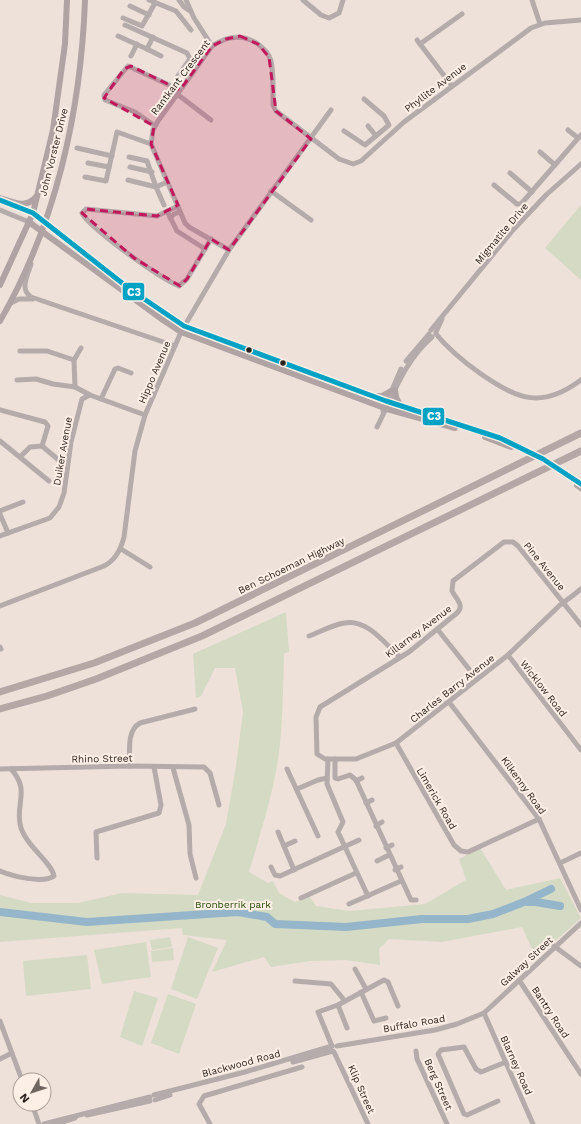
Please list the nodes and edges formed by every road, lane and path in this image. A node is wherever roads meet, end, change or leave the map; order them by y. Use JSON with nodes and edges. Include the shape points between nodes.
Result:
{"nodes":[{"id":1,"x":67,"y":0,"type":"edge"},
{"id":2,"x":85,"y":0,"type":"edge"},
{"id":3,"x":149,"y":0,"type":"edge"},
{"id":4,"x":179,"y":0,"type":"edge"},
{"id":5,"x":303,"y":0,"type":"edge"},
{"id":6,"x":343,"y":0,"type":"edge"},
{"id":7,"x":186,"y":1,"type":"edge"},
{"id":8,"x":534,"y":1,"type":"edge"},
{"id":9,"x":155,"y":3,"type":"junction"},
{"id":10,"x":130,"y":6,"type":"dead end"},
{"id":11,"x":191,"y":12,"type":"junction"},
{"id":12,"x":462,"y":14,"type":"dead end"},
{"id":13,"x":149,"y":15,"type":"junction"},
{"id":14,"x":124,"y":18,"type":"dead end"},
{"id":15,"x":184,"y":18,"type":"junction"},
{"id":16,"x":581,"y":20,"type":"edge"},
{"id":17,"x":540,"y":24,"type":"junction"},
{"id":18,"x":125,"y":25,"type":"dead end"},
{"id":19,"x":191,"y":30,"type":"dead end"},
{"id":20,"x":118,"y":36,"type":"dead end"},
{"id":21,"x":153,"y":37,"type":"junction"},
{"id":22,"x":137,"y":44,"type":"junction"},
{"id":23,"x":212,"y":46,"type":"junction"},
{"id":24,"x":147,"y":49,"type":"junction"},
{"id":25,"x":131,"y":56,"type":"dead end"},
{"id":26,"x":161,"y":56,"type":"dead end"},
{"id":27,"x":190,"y":59,"type":"junction"},
{"id":28,"x":198,"y":65,"type":"junction"},
{"id":29,"x":178,"y":76,"type":"dead end"},
{"id":30,"x":452,"y":86,"type":"junction"},
{"id":31,"x":178,"y":92,"type":"junction"},
{"id":32,"x":364,"y":99,"type":"dead end"},
{"id":33,"x":331,"y":110,"type":"dead end"},
{"id":34,"x":210,"y":120,"type":"dead end"},
{"id":35,"x":155,"y":126,"type":"junction"},
{"id":36,"x":368,"y":126,"type":"dead end"},
{"id":37,"x":387,"y":127,"type":"junction"},
{"id":38,"x":568,"y":130,"type":"dead end"},
{"id":39,"x":344,"y":131,"type":"dead end"},
{"id":40,"x":392,"y":132,"type":"junction"},
{"id":41,"x":376,"y":136,"type":"junction"},
{"id":42,"x":580,"y":137,"type":"edge"},
{"id":43,"x":311,"y":139,"type":"junction"},
{"id":44,"x":151,"y":144,"type":"junction"},
{"id":45,"x":77,"y":148,"type":"dead end"},
{"id":46,"x":540,"y":152,"type":"dead end"},
{"id":47,"x":112,"y":156,"type":"junction"},
{"id":48,"x":129,"y":157,"type":"dead end"},
{"id":49,"x":88,"y":163,"type":"dead end"},
{"id":50,"x":581,"y":164,"type":"edge"},
{"id":51,"x":555,"y":165,"type":"junction"},
{"id":52,"x":110,"y":167,"type":"junction"},
{"id":53,"x":130,"y":167,"type":"dead end"},
{"id":54,"x":152,"y":172,"type":"junction"},
{"id":55,"x":510,"y":173,"type":"dead end"},
{"id":56,"x":85,"y":177,"type":"dead end"},
{"id":57,"x":128,"y":180,"type":"dead end"},
{"id":58,"x":167,"y":182,"type":"junction"},
{"id":59,"x":494,"y":185,"type":"dead end"},
{"id":60,"x":156,"y":187,"type":"junction"},
{"id":61,"x":271,"y":191,"type":"junction"},
{"id":62,"x":532,"y":192,"type":"junction"},
{"id":63,"x":36,"y":197,"type":"junction"},
{"id":64,"x":0,"y":199,"type":"edge"},
{"id":65,"x":164,"y":205,"type":"dead end"},
{"id":66,"x":178,"y":206,"type":"junction"},
{"id":67,"x":0,"y":210,"type":"edge"},
{"id":68,"x":167,"y":211,"type":"junction"},
{"id":69,"x":180,"y":212,"type":"junction"},
{"id":70,"x":33,"y":213,"type":"junction"},
{"id":71,"x":170,"y":218,"type":"junction"},
{"id":72,"x":311,"y":220,"type":"dead end"},
{"id":73,"x":29,"y":222,"type":"junction"},
{"id":74,"x":46,"y":222,"type":"junction"},
{"id":75,"x":42,"y":232,"type":"junction"},
{"id":76,"x":211,"y":239,"type":"junction"},
{"id":77,"x":35,"y":249,"type":"junction"},
{"id":78,"x":205,"y":250,"type":"junction"},
{"id":79,"x":229,"y":250,"type":"junction"},
{"id":80,"x":0,"y":286,"type":"edge"},
{"id":81,"x":36,"y":299,"type":"junction"},
{"id":82,"x":11,"y":303,"type":"junction"},
{"id":83,"x":0,"y":322,"type":"edge"},
{"id":84,"x":183,"y":329,"type":"junction"},
{"id":85,"x":433,"y":334,"type":"junction"},
{"id":86,"x":175,"y":346,"type":"junction"},
{"id":87,"x":81,"y":348,"type":"dead end"},
{"id":88,"x":20,"y":351,"type":"dead end"},
{"id":89,"x":74,"y":360,"type":"junction"},
{"id":90,"x":131,"y":372,"type":"dead end"},
{"id":91,"x":17,"y":380,"type":"dead end"},
{"id":92,"x":581,"y":380,"type":"edge"},
{"id":93,"x":76,"y":387,"type":"junction"},
{"id":94,"x":393,"y":390,"type":"junction"},
{"id":95,"x":90,"y":395,"type":"junction"},
{"id":96,"x":370,"y":396,"type":"junction"},
{"id":97,"x":82,"y":399,"type":"junction"},
{"id":98,"x":101,"y":399,"type":"junction"},
{"id":99,"x":386,"y":405,"type":"junction"},
{"id":100,"x":401,"y":406,"type":"junction"},
{"id":101,"x":0,"y":410,"type":"edge"},
{"id":102,"x":145,"y":415,"type":"junction"},
{"id":103,"x":377,"y":427,"type":"dead end"},
{"id":104,"x":581,"y":433,"type":"edge"},
{"id":105,"x":0,"y":441,"type":"edge"},
{"id":106,"x":511,"y":445,"type":"junction"},
{"id":107,"x":42,"y":446,"type":"junction"},
{"id":108,"x":581,"y":451,"type":"edge"},
{"id":109,"x":20,"y":457,"type":"junction"},
{"id":110,"x":67,"y":467,"type":"junction"},
{"id":111,"x":49,"y":481,"type":"dead end"},
{"id":112,"x":579,"y":485,"type":"edge"},
{"id":113,"x":23,"y":502,"type":"dead end"},
{"id":114,"x":0,"y":512,"type":"edge"},
{"id":115,"x":8,"y":533,"type":"junction"},
{"id":116,"x":0,"y":536,"type":"edge"},
{"id":117,"x":508,"y":541,"type":"joint"},
{"id":118,"x":121,"y":549,"type":"junction"},
{"id":119,"x":150,"y":567,"type":"dead end"},
{"id":120,"x":581,"y":589,"type":"edge"},
{"id":121,"x":564,"y":603,"type":"junction"},
{"id":122,"x":0,"y":606,"type":"edge"},
{"id":123,"x":581,"y":626,"type":"edge"},
{"id":124,"x":438,"y":630,"type":"junction"},
{"id":125,"x":309,"y":636,"type":"dead end"},
{"id":126,"x":508,"y":655,"type":"junction"},
{"id":127,"x":400,"y":658,"type":"junction"},
{"id":128,"x":477,"y":679,"type":"junction"},
{"id":129,"x":0,"y":692,"type":"edge"},
{"id":130,"x":449,"y":702,"type":"junction"},
{"id":131,"x":0,"y":709,"type":"edge"},
{"id":132,"x":195,"y":709,"type":"dead end"},
{"id":133,"x":396,"y":743,"type":"junction"},
{"id":134,"x":581,"y":750,"type":"edge"},
{"id":135,"x":328,"y":759,"type":"junction"},
{"id":136,"x":335,"y":759,"type":"junction"},
{"id":137,"x":130,"y":766,"type":"junction"},
{"id":138,"x":154,"y":767,"type":"junction"},
{"id":139,"x":173,"y":768,"type":"junction"},
{"id":140,"x":0,"y":769,"type":"edge"},
{"id":141,"x":11,"y":769,"type":"junction"},
{"id":142,"x":287,"y":769,"type":"dead end"},
{"id":143,"x":352,"y":769,"type":"dead end"},
{"id":144,"x":348,"y":775,"type":"junction"},
{"id":145,"x":362,"y":778,"type":"dead end"},
{"id":146,"x":330,"y":779,"type":"junction"},
{"id":147,"x":356,"y":786,"type":"junction"},
{"id":148,"x":297,"y":789,"type":"junction"},
{"id":149,"x":372,"y":800,"type":"dead end"},
{"id":150,"x":366,"y":803,"type":"junction"},
{"id":151,"x":219,"y":805,"type":"dead end"},
{"id":152,"x":539,"y":819,"type":"junction"},
{"id":153,"x":382,"y":822,"type":"dead end"},
{"id":154,"x":376,"y":830,"type":"junction"},
{"id":155,"x":278,"y":832,"type":"dead end"},
{"id":156,"x":318,"y":836,"type":"dead end"},
{"id":157,"x":359,"y":840,"type":"dead end"},
{"id":158,"x":295,"y":841,"type":"dead end"},
{"id":159,"x":392,"y":844,"type":"dead end"},
{"id":160,"x":284,"y":846,"type":"junction"},
{"id":161,"x":344,"y":847,"type":"junction"},
{"id":162,"x":581,"y":853,"type":"edge"},
{"id":163,"x":387,"y":855,"type":"junction"},
{"id":164,"x":97,"y":858,"type":"dead end"},
{"id":165,"x":377,"y":861,"type":"dead end"},
{"id":166,"x":560,"y":863,"type":"junction"},
{"id":167,"x":271,"y":867,"type":"dead end"},
{"id":168,"x":401,"y":867,"type":"dead end"},
{"id":169,"x":294,"y":870,"type":"junction"},
{"id":170,"x":395,"y":870,"type":"junction"},
{"id":171,"x":0,"y":871,"type":"edge"},
{"id":172,"x":356,"y":872,"type":"junction"},
{"id":173,"x":196,"y":878,"type":"dead end"},
{"id":174,"x":398,"y":880,"type":"junction"},
{"id":175,"x":368,"y":896,"type":"junction"},
{"id":176,"x":301,"y":898,"type":"dead end"},
{"id":177,"x":416,"y":900,"type":"dead end"},
{"id":178,"x":349,"y":904,"type":"dead end"},
{"id":179,"x":581,"y":910,"type":"edge"},
{"id":180,"x":581,"y":923,"type":"edge"},
{"id":181,"x":554,"y":946,"type":"junction"},
{"id":182,"x":581,"y":966,"type":"edge"},
{"id":183,"x":354,"y":969,"type":"dead end"},
{"id":184,"x":519,"y":980,"type":"junction"},
{"id":185,"x":295,"y":981,"type":"dead end"},
{"id":186,"x":364,"y":991,"type":"junction"},
{"id":187,"x":345,"y":1001,"type":"junction"},
{"id":188,"x":338,"y":1005,"type":"junction"},
{"id":189,"x":398,"y":1006,"type":"dead end"},
{"id":190,"x":484,"y":1013,"type":"junction"},
{"id":191,"x":386,"y":1018,"type":"dead end"},
{"id":192,"x":0,"y":1021,"type":"edge"},
{"id":193,"x":347,"y":1028,"type":"dead end"},
{"id":194,"x":335,"y":1048,"type":"junction"},
{"id":195,"x":416,"y":1051,"type":"dead end"},
{"id":196,"x":12,"y":1053,"type":"junction"},
{"id":197,"x":0,"y":1059,"type":"edge"},
{"id":198,"x":506,"y":1062,"type":"junction"},
{"id":199,"x":302,"y":1067,"type":"dead end"},
{"id":200,"x":19,"y":1072,"type":"edge"},
{"id":201,"x":581,"y":1074,"type":"edge"},
{"id":202,"x":152,"y":1098,"type":"junction"},
{"id":203,"x":498,"y":1101,"type":"dead end"},
{"id":204,"x":35,"y":1112,"type":"edge"},
{"id":205,"x":367,"y":1123,"type":"edge"},
{"id":206,"x":39,"y":1124,"type":"edge"},
{"id":207,"x":44,"y":1124,"type":"edge"},
{"id":208,"x":56,"y":1124,"type":"edge"},
{"id":209,"x":210,"y":1124,"type":"edge"},
{"id":210,"x":360,"y":1124,"type":"edge"},
{"id":211,"x":447,"y":1124,"type":"edge"},
{"id":212,"x":533,"y":1124,"type":"edge"}],
"edges":[{"from":1,"to":63,"type":"main road","name":"John Vorster Drive","via":[[58,104]]},
{"from":2,"to":74,"type":"main road","name":"John Vorster Drive","via":[[74,112]]},
{"from":3,"to":9,"type":"street"},
{"from":4,"to":11,"type":"street","via":[[184,8]]},
{"from":5,"to":6,"type":"street","via":[[326,18],[340,13]]},
{"from":7,"to":11,"type":"street"},
{"from":8,"to":17,"type":"street"},
{"from":9,"to":13,"type":"street"},
{"from":9,"to":15,"type":"street","via":[[176,11]]},
{"from":10,"to":13,"type":"street"},
{"from":11,"to":15,"type":"street"},
{"from":11,"to":23,"type":"street"},
{"from":12,"to":30,"type":"street","via":[[419,42]]},
{"from":13,"to":14,"type":"street","via":[[144,25],[140,26]]},
{"from":15,"to":19,"type":"street"},
{"from":16,"to":17,"type":"street","name":"Phyllite Avenue"},
{"from":17,"to":30,"type":"street","name":"Phyllite Avenue","via":[[526,31]]},
{"from":18,"to":21,"type":"street"},
{"from":20,"to":22,"type":"street"},
{"from":21,"to":24,"type":"street"},
{"from":21,"to":27,"type":"street","via":[[187,53]]},
{"from":22,"to":24,"type":"street"},
{"from":22,"to":25,"type":"street"},
{"from":23,"to":28,"type":"street","name":"Rantkant Crescent"},
{"from":23,"to":43,"type":"street","name":"Rantkant Crescent","via":[[237,36],[248,38],[267,52],[271,63],[274,108],[280,116]]},
{"from":24,"to":26,"type":"street"},
{"from":27,"to":28,"type":"street"},
{"from":27,"to":29,"type":"street"},
{"from":28,"to":31,"type":"street","name":"Rantkant Crescent"},
{"from":30,"to":40,"type":"street","name":"Phyllite Avenue"},
{"from":31,"to":34,"type":"street"},
{"from":31,"to":35,"type":"street","name":"Rantkant Crescent"},
{"from":31,"to":35,"type":"street","via":[[128,66],[104,95],[105,100],[134,112]]},
{"from":32,"to":37,"type":"street","via":[[384,116],[389,124]]},
{"from":33,"to":43,"type":"street","name":"Hippo Avenue"},
{"from":35,"to":44,"type":"street","name":"Rantkant Crescent"},
{"from":36,"to":41,"type":"street"},
{"from":37,"to":40,"type":"street"},
{"from":37,"to":41,"type":"street"},
{"from":38,"to":42,"type":"street"},
{"from":39,"to":41,"type":"street","via":[[364,146]]},
{"from":40,"to":43,"type":"street","name":"Phyllite Avenue","via":[[361,161],[353,164],[344,162]]},
{"from":42,"to":51,"type":"street"},
{"from":43,"to":61,"type":"street","name":"Hippo Avenue"},
{"from":44,"to":47,"type":"street","via":[[117,132]]},
{"from":44,"to":58,"type":"street"},
{"from":45,"to":47,"type":"street"},
{"from":46,"to":51,"type":"street"},
{"from":47,"to":52,"type":"street"},
{"from":48,"to":54,"type":"street","via":[[148,161]]},
{"from":49,"to":52,"type":"street"},
{"from":50,"to":85,"type":"street","name":"Migmatite Drive","via":[[550,191],[513,230]]},
{"from":51,"to":62,"type":"street"},
{"from":52,"to":56,"type":"street","via":[[106,181]]},
{"from":53,"to":54,"type":"street"},
{"from":54,"to":60,"type":"street"},
{"from":55,"to":62,"type":"street"},
{"from":57,"to":60,"type":"street"},
{"from":58,"to":60,"type":"street"},
{"from":58,"to":66,"type":"street"},
{"from":59,"to":62,"type":"street","via":[[519,205]]},
{"from":60,"to":65,"type":"street"},
{"from":61,"to":72,"type":"street"},
{"from":61,"to":79,"type":"street","name":"Hippo Avenue"},
{"from":63,"to":64,"type":"main road","via":[[31,202],[22,204]]},
{"from":63,"to":70,"type":"main road","name":"John Vorster Drive"},
{"from":64,"to":70,"type":"street"},
{"from":66,"to":68,"type":"street"},
{"from":66,"to":69,"type":"street"},
{"from":67,"to":73,"type":"street"},
{"from":68,"to":71,"type":"street"},
{"from":68,"to":78,"type":"street","via":[[157,216],[86,209],[82,213],[88,221],[134,258],[179,286],[187,279]]},
{"from":69,"to":71,"type":"street"},
{"from":69,"to":76,"type":"street","via":[[189,227]]},
{"from":70,"to":73,"type":"main road","name":"John Vorster Drive"},
{"from":70,"to":74,"type":"main road"},
{"from":71,"to":78,"type":"street","via":[[179,233]]},
{"from":73,"to":75,"type":"main road"},
{"from":73,"to":80,"type":"main road","name":"John Vorster Drive"},
{"from":74,"to":75,"type":"main road","name":"John Vorster Drive"},
{"from":74,"to":84,"type":"main road"},
{"from":75,"to":77,"type":"main road","name":"John Vorster Drive"},
{"from":75,"to":84,"type":"main road","via":[[157,316]]},
{"from":76,"to":78,"type":"street"},
{"from":76,"to":79,"type":"street"},
{"from":77,"to":81,"type":"street","via":[[24,288],[28,296]]},
{"from":77,"to":82,"type":"main road","name":"John Vorster Drive"},
{"from":79,"to":84,"type":"street","name":"Hippo Avenue"},
{"from":81,"to":82,"type":"street","via":[[19,299]]},
{"from":81,"to":86,"type":"street"},
{"from":82,"to":83,"type":"main road","name":"John Vorster Drive"},
{"from":84,"to":86,"type":"street","name":"Hippo Avenue"},
{"from":84,"to":96,"type":"main road"},
{"from":84,"to":99,"type":"main road"},
{"from":85,"to":92,"type":"street","via":[[462,360],[490,380],[523,397],[559,394]]},
{"from":85,"to":94,"type":"street","name":"Migmatite Drive","via":[[414,349],[404,364]]},
{"from":86,"to":102,"type":"street","name":"Hippo Avenue"},
{"from":87,"to":89,"type":"street"},
{"from":88,"to":89,"type":"street","via":[[47,351]]},
{"from":89,"to":93,"type":"street"},
{"from":90,"to":98,"type":"street","via":[[115,369]]},
{"from":91,"to":93,"type":"street","via":[[36,379]]},
{"from":93,"to":95,"type":"street"},
{"from":93,"to":97,"type":"street"},
{"from":94,"to":96,"type":"main road","via":[[382,396]]},
{"from":94,"to":99,"type":"street","name":"Migmatite Drive"},
{"from":94,"to":100,"type":"main road"},
{"from":95,"to":97,"type":"street"},
{"from":95,"to":98,"type":"street"},
{"from":96,"to":99,"type":"main road"},
{"from":97,"to":110,"type":"street","name":"Duiker Avenue"},
{"from":98,"to":102,"type":"street"},
{"from":99,"to":100,"type":"main road"},
{"from":99,"to":103,"type":"street","name":"Migmatite Drive"},
{"from":99,"to":106,"type":"main road"},
{"from":100,"to":106,"type":"main road"},
{"from":101,"to":107,"type":"street","via":[[45,422],[48,426]]},
{"from":102,"to":118,"type":"street","name":"Hippo Avenue","via":[[135,451]]},
{"from":104,"to":129,"type":"highway","name":"Ben Schoeman Highway","via":[[195,623],[94,663]]},
{"from":105,"to":109,"type":"street"},
{"from":106,"to":112,"type":"main road","bridge":true,"via":[[543,459]]},
{"from":107,"to":109,"type":"street","via":[[30,447]]},
{"from":107,"to":110,"type":"street"},
{"from":108,"to":131,"type":"highway","via":[[202,636],[96,679]]},
{"from":109,"to":111,"type":"street"},
{"from":110,"to":115,"type":"street","name":"Duiker Avenue","via":[[62,499],[54,514]]},
{"from":113,"to":114,"type":"street"},
{"from":114,"to":115,"type":"street"},
{"from":115,"to":116,"type":"street","name":"Duiker Avenue"},
{"from":117,"to":121,"type":"street","name":"Pine Avenue","via":[[518,546]]},
{"from":117,"to":124,"type":"street","name":"Killarney Avenue","via":[[454,579],[451,589],[460,602],[461,610]]},
{"from":118,"to":119,"type":"street"},
{"from":118,"to":122,"type":"street","via":[[112,561],[104,566]]},
{"from":120,"to":121,"type":"street","name":"Charles Barry Avenue"},
{"from":121,"to":123,"type":"street","name":"Pine Avenue"},
{"from":121,"to":126,"type":"street","name":"Charles Barry Avenue"},
{"from":124,"to":127,"type":"street","name":"Killarney Avenue"},
{"from":124,"to":128,"type":"street"},
{"from":125,"to":127,"type":"street","via":[[344,623],[358,623],[369,629]]},
{"from":126,"to":128,"type":"street","name":"Charles Barry Avenue"},
{"from":126,"to":134,"type":"street","name":"Wicklow Road"},
{"from":127,"to":135,"type":"street","name":"Killarney Avenue","via":[[320,707],[316,717],[316,752],[321,758]]},
{"from":128,"to":130,"type":"street","name":"Charles Barry Avenue"},
{"from":130,"to":133,"type":"street","name":"Charles Barry Avenue"},
{"from":130,"to":152,"type":"street","name":"Kilkenny Road"},
{"from":132,"to":137,"type":"street","via":[[140,723],[134,727],[131,732]]},
{"from":133,"to":136,"type":"street","name":"Charles Barry Avenue","via":[[362,758]]},
{"from":133,"to":152,"type":"street","name":"Limerick Road","via":[[454,845],[461,851],[470,851]]},
{"from":135,"to":136,"type":"street","name":"Charles Barry Avenue"},
{"from":135,"to":146,"type":"street"},
{"from":136,"to":146,"type":"street","via":[[334,772]]},
{"from":137,"to":138,"type":"street","name":"Rhino Street"},
{"from":137,"to":141,"type":"street","name":"Rhino Street"},
{"from":138,"to":139,"type":"street","name":"Rhino Street"},
{"from":138,"to":164,"type":"street","via":[[161,805],[159,813],[96,832]]},
{"from":139,"to":151,"type":"street","name":"Rhino Street","via":[[204,767],[210,773]]},
{"from":139,"to":173,"type":"street","via":[[189,825],[190,854]]},
{"from":140,"to":141,"type":"street","name":"Rhino Street"},
{"from":141,"to":171,"type":"street","via":[[20,783],[20,825],[32,847],[54,876],[24,879]]},
{"from":142,"to":148,"type":"street"},
{"from":143,"to":144,"type":"street"},
{"from":144,"to":146,"type":"street"},
{"from":144,"to":147,"type":"street","via":[[353,776]]},
{"from":145,"to":147,"type":"street"},
{"from":146,"to":148,"type":"street","via":[[318,780]]},
{"from":146,"to":161,"type":"street","via":[[343,821],[338,830]]},
{"from":147,"to":150,"type":"street"},
{"from":148,"to":156,"type":"street"},
{"from":149,"to":150,"type":"street"},
{"from":150,"to":154,"type":"street"},
{"from":152,"to":166,"type":"street","name":"Kilkenny Road"},
{"from":153,"to":154,"type":"street"},
{"from":154,"to":163,"type":"street"},
{"from":155,"to":160,"type":"street"},
{"from":157,"to":161,"type":"street"},
{"from":158,"to":160,"type":"street"},
{"from":159,"to":163,"type":"street"},
{"from":160,"to":169,"type":"street"},
{"from":161,"to":169,"type":"street"},
{"from":161,"to":172,"type":"street"},
{"from":162,"to":166,"type":"street"},
{"from":163,"to":165,"type":"street"},
{"from":163,"to":170,"type":"street"},
{"from":166,"to":179,"type":"street","name":"Kilkenny Road"},
{"from":167,"to":169,"type":"street","via":[[278,876]]},
{"from":168,"to":170,"type":"street"},
{"from":170,"to":174,"type":"street"},
{"from":172,"to":175,"type":"street"},
{"from":172,"to":176,"type":"street"},
{"from":174,"to":175,"type":"street"},
{"from":174,"to":177,"type":"street","via":[[411,900]]},
{"from":175,"to":178,"type":"street"},
{"from":180,"to":181,"type":"street","name":"Galway Street"},
{"from":181,"to":182,"type":"street"},
{"from":181,"to":184,"type":"street","name":"Galway Street"},
{"from":183,"to":186,"type":"street"},
{"from":184,"to":190,"type":"street","name":"Galway Street"},
{"from":184,"to":201,"type":"street","name":"Bantry Road"},
{"from":185,"to":187,"type":"street","via":[[331,984]]},
{"from":186,"to":187,"type":"street"},
{"from":186,"to":189,"type":"street","via":[[387,980]]},
{"from":186,"to":191,"type":"street","via":[[373,1020]]},
{"from":187,"to":188,"type":"street"},
{"from":188,"to":193,"type":"street"},
{"from":188,"to":194,"type":"street","name":"Klip Street","via":[[318,1012]]},
{"from":190,"to":194,"type":"street","name":"Buffalo Road","via":[[445,1027]]},
{"from":190,"to":198,"type":"street","name":"Blarney Road"},
{"from":192,"to":196,"type":"street"},
{"from":194,"to":202,"type":"street","name":"Blackwood Road"},
{"from":194,"to":205,"type":"street","name":"Klip Street"},
{"from":195,"to":211,"type":"street","name":"Berg Street"},
{"from":196,"to":197,"type":"street"},
{"from":196,"to":200,"type":"street"},
{"from":198,"to":203,"type":"street","via":[[481,1072],[476,1069],[464,1047],[441,1050],[438,1054],[464,1114]]},
{"from":198,"to":212,"type":"street","name":"Blarney Road"},
{"from":199,"to":209,"type":"street","via":[[204,1096],[199,1104]]},
{"from":202,"to":207,"type":"street","name":"Blackwood Road"},
{"from":202,"to":208,"type":"street","name":"Blackwood Road"},
{"from":204,"to":206,"type":"street"},
{"from":205,"to":210,"type":"street"}]}
